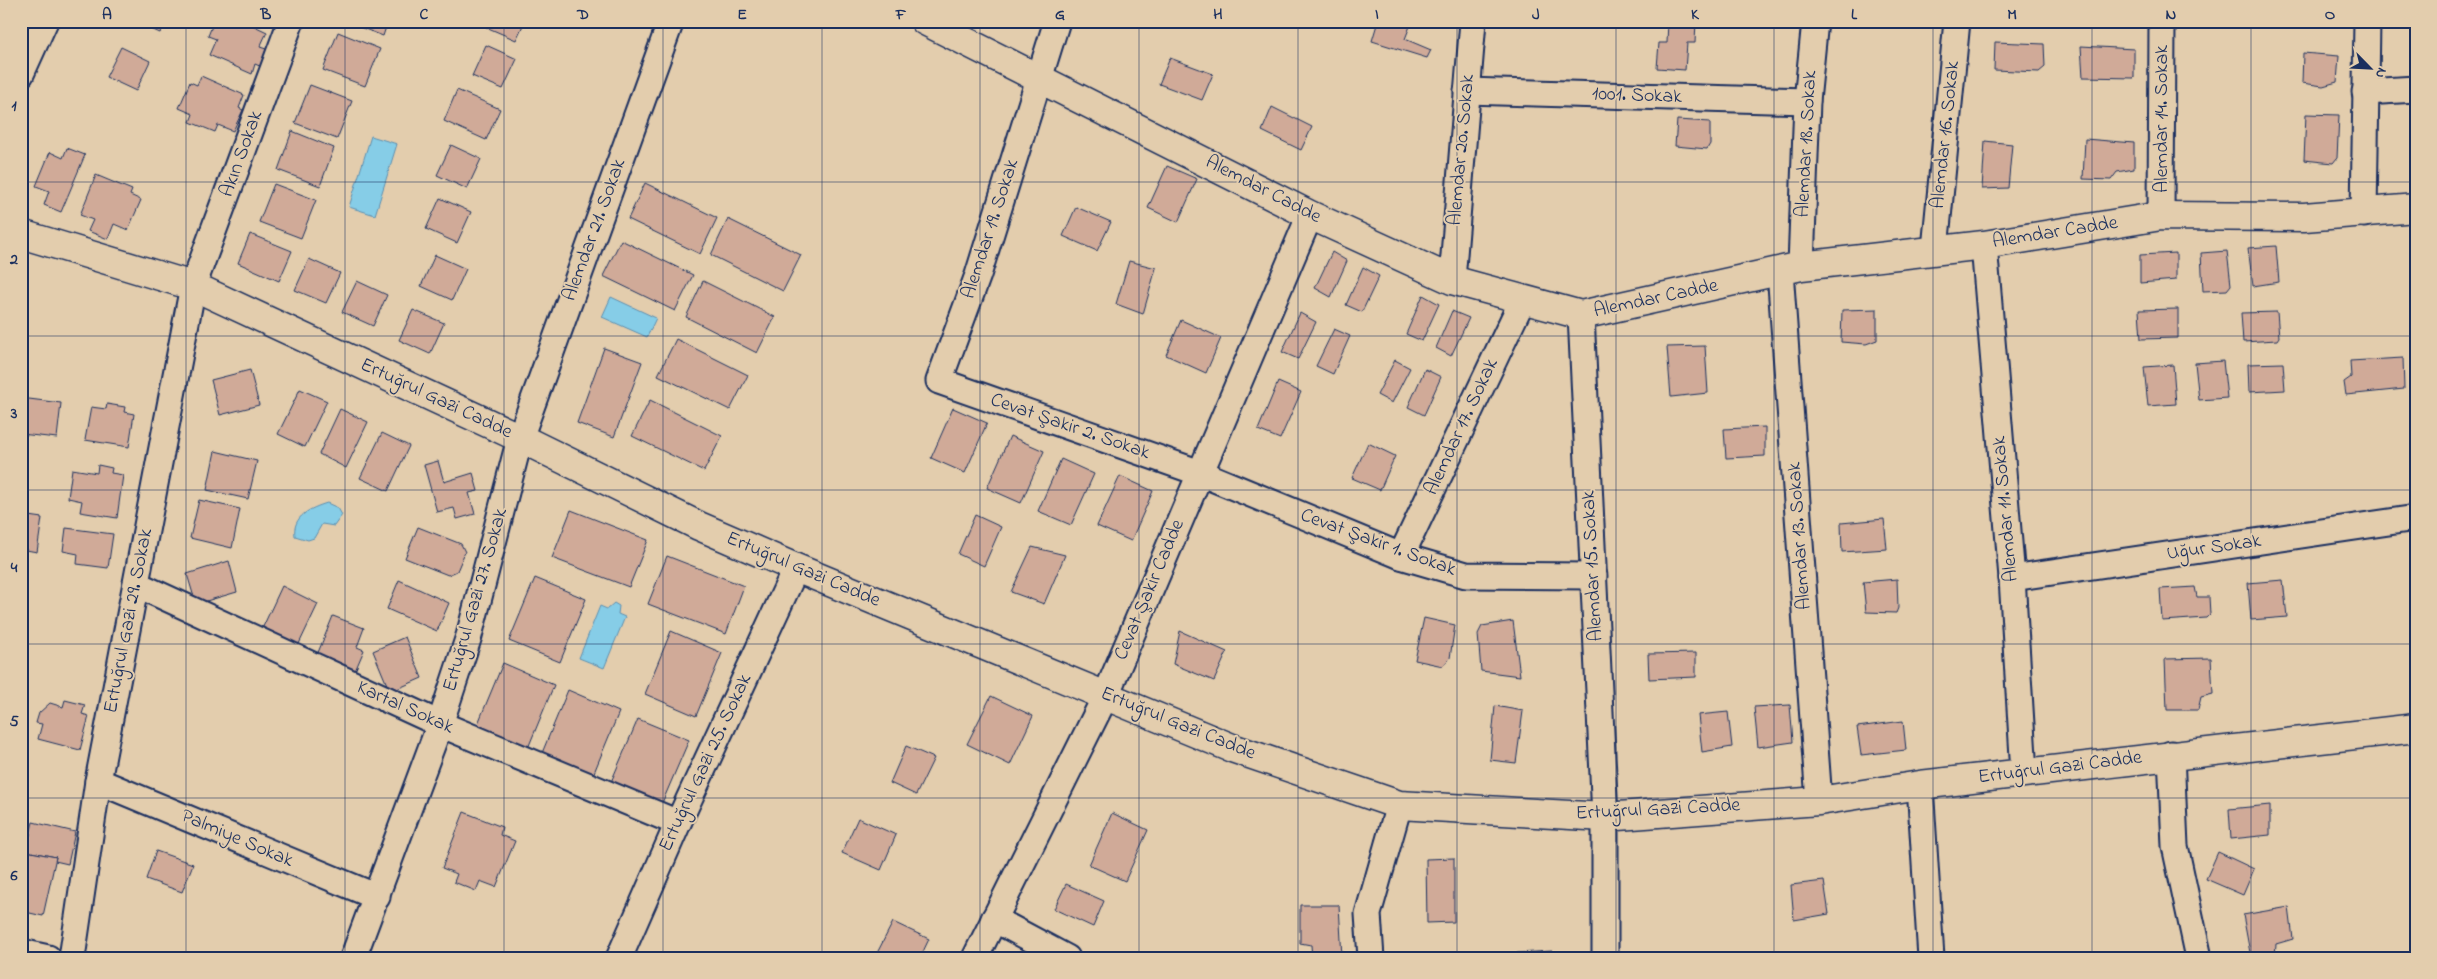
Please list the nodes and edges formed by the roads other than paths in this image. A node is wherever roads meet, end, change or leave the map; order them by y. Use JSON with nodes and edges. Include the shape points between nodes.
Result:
{"nodes":[{"id":1,"x":45,"y":21,"type":"edge"},
{"id":2,"x":291,"y":21,"type":"edge"},
{"id":3,"x":671,"y":21,"type":"edge"},
{"id":4,"x":925,"y":21,"type":"edge"},
{"id":5,"x":1057,"y":21,"type":"edge"},
{"id":6,"x":1473,"y":21,"type":"edge"},
{"id":7,"x":1816,"y":21,"type":"edge"},
{"id":8,"x":1957,"y":21,"type":"edge"},
{"id":9,"x":2162,"y":21,"type":"edge"},
{"id":10,"x":2367,"y":21,"type":"edge"},
{"id":11,"x":21,"y":74,"type":"edge"},
{"id":12,"x":1039,"y":77,"type":"junction"},
{"id":13,"x":2416,"y":89,"type":"edge"},
{"id":14,"x":1467,"y":91,"type":"junction"},
{"id":15,"x":2365,"y":92,"type":"junction"},
{"id":16,"x":1807,"y":101,"type":"junction"},
{"id":17,"x":2416,"y":208,"type":"edge"},
{"id":18,"x":2364,"y":214,"type":"junction"},
{"id":19,"x":1310,"y":215,"type":"junction"},
{"id":20,"x":2161,"y":216,"type":"junction"},
{"id":21,"x":21,"y":234,"type":"edge"},
{"id":22,"x":1984,"y":245,"type":"junction"},
{"id":23,"x":1935,"y":249,"type":"junction"},
{"id":24,"x":1791,"y":269,"type":"junction"},
{"id":25,"x":1452,"y":280,"type":"junction"},
{"id":26,"x":193,"y":286,"type":"junction"},
{"id":27,"x":1523,"y":299,"type":"junction"},
{"id":28,"x":1581,"y":315,"type":"junction"},
{"id":29,"x":939,"y":380,"type":"joint"},
{"id":30,"x":520,"y":438,"type":"junction"},
{"id":31,"x":1200,"y":473,"type":"junction"},
{"id":32,"x":2416,"y":518,"type":"edge"},
{"id":33,"x":1401,"y":556,"type":"junction"},
{"id":34,"x":796,"y":568,"type":"junction"},
{"id":35,"x":1594,"y":576,"type":"junction"},
{"id":36,"x":2012,"y":578,"type":"junction"},
{"id":37,"x":136,"y":584,"type":"junction"},
{"id":38,"x":1106,"y":695,"type":"junction"},
{"id":39,"x":440,"y":724,"type":"junction"},
{"id":40,"x":2416,"y":728,"type":"edge"},
{"id":41,"x":2171,"y":754,"type":"junction"},
{"id":42,"x":2024,"y":773,"type":"junction"},
{"id":43,"x":98,"y":781,"type":"junction"},
{"id":44,"x":1920,"y":785,"type":"junction"},
{"id":45,"x":1819,"y":801,"type":"junction"},
{"id":46,"x":1399,"y":805,"type":"junction"},
{"id":47,"x":1605,"y":816,"type":"junction"},
{"id":48,"x":678,"y":823,"type":"junction"},
{"id":49,"x":376,"y":897,"type":"junction"},
{"id":50,"x":994,"y":919,"type":"junction"},
{"id":51,"x":21,"y":952,"type":"edge"},
{"id":52,"x":48,"y":958,"type":"edge"},
{"id":53,"x":72,"y":958,"type":"edge"},
{"id":54,"x":353,"y":958,"type":"edge"},
{"id":55,"x":619,"y":958,"type":"edge"},
{"id":56,"x":975,"y":958,"type":"edge"},
{"id":57,"x":1067,"y":958,"type":"edge"},
{"id":58,"x":1371,"y":958,"type":"edge"},
{"id":59,"x":1605,"y":958,"type":"edge"},
{"id":60,"x":1931,"y":958,"type":"edge"},
{"id":61,"x":2199,"y":958,"type":"edge"}],
"edges":[{"from":1,"to":11,"type":"street"},
{"from":2,"to":26,"type":"street","name":"Akın Sokak"},
{"from":3,"to":30,"type":"street","name":"Alemdar 21. Sokak"},
{"from":4,"to":12,"type":"street","name":"Alemdar Cadde"},
{"from":5,"to":12,"type":"street","name":"Alemdar 19. Sokak"},
{"from":6,"to":14,"type":"street","name":"Alemdar 20. Sokak"},
{"from":7,"to":16,"type":"street","name":"Alemdar 18. Sokak"},
{"from":8,"to":23,"type":"street","name":"Alemdar 16. Sokak"},
{"from":9,"to":20,"type":"street","name":"Alemdar 14. Sokak"},
{"from":10,"to":15,"type":"street"},
{"from":12,"to":19,"type":"street","name":"Alemdar Cadde"},
{"from":12,"to":29,"type":"street","name":"Alemdar 19. Sokak","via":[[978,275]]},
{"from":13,"to":15,"type":"street"},
{"from":14,"to":16,"type":"street","name":"1001. Sokak"},
{"from":14,"to":25,"type":"street","name":"Alemdar 20. Sokak"},
{"from":15,"to":18,"type":"street"},
{"from":16,"to":24,"type":"street","name":"Alemdar 18. Sokak"},
{"from":17,"to":18,"type":"street","name":"Alemdar Cadde"},
{"from":18,"to":20,"type":"street","name":"Alemdar Cadde"},
{"from":19,"to":25,"type":"street","name":"Alemdar Cadde"},
{"from":19,"to":31,"type":"street","name":"Cevat Şakir Cadde"},
{"from":20,"to":22,"type":"street","name":"Alemdar Cadde"},
{"from":21,"to":26,"type":"street","name":"Ertuğrul Gazi Cadde"},
{"from":22,"to":23,"type":"street","name":"Alemdar Cadde"},
{"from":22,"to":36,"type":"street","name":"Alemdar 11. Sokak"},
{"from":23,"to":24,"type":"street","name":"Alemdar Cadde"},
{"from":24,"to":28,"type":"street","name":"Alemdar Cadde"},
{"from":24,"to":45,"type":"street","name":"Alemdar 13. Sokak"},
{"from":25,"to":27,"type":"street","name":"Alemdar Cadde"},
{"from":26,"to":30,"type":"street","name":"Ertuğrul Gazi Cadde"},
{"from":26,"to":37,"type":"street","name":"Ertuğrul Gazi 29. Sokak"},
{"from":27,"to":28,"type":"street","name":"Alemdar Cadde"},
{"from":27,"to":33,"type":"street","name":"Alemdar 17. Sokak"},
{"from":28,"to":35,"type":"street","name":"Alemdar 15. Sokak"},
{"from":29,"to":31,"type":"street","name":"Cevat Şakir 2. Sokak"},
{"from":30,"to":34,"type":"street","name":"Ertuğrul Gazi Cadde","via":[[699,526]]},
{"from":30,"to":39,"type":"street","name":"Ertuğrul Gazi 27. Sokak","via":[[469,636]]},
{"from":31,"to":33,"type":"street","name":"Cevat Şakir 1. Sokak"},
{"from":31,"to":38,"type":"street","name":"Cevat Şakir Cadde"},
{"from":32,"to":36,"type":"street","name":"Uğur Sokak"},
{"from":33,"to":35,"type":"street","name":"Cevat Şakir 1. Sokak","via":[[1466,575]]},
{"from":34,"to":38,"type":"street","name":"Ertuğrul Gazi Cadde"},
{"from":34,"to":48,"type":"street","name":"Ertuğrul Gazi 25. Sokak"},
{"from":35,"to":47,"type":"street","name":"Alemdar 15. Sokak"},
{"from":36,"to":42,"type":"street","name":"Alemdar 11. Sokak"},
{"from":37,"to":39,"type":"street","name":"Kartal Sokak"},
{"from":37,"to":43,"type":"street","name":"Ertuğrul Gazi 29. Sokak"},
{"from":38,"to":46,"type":"street","name":"Ertuğrul Gazi Cadde","via":[[1232,748]]},
{"from":38,"to":50,"type":"street","name":"Cevat Şakir Cadde"},
{"from":39,"to":48,"type":"street","name":"Kartal Sokak"},
{"from":39,"to":49,"type":"street","name":"Ertuğrul Gazi 27. Sokak"},
{"from":40,"to":41,"type":"street","name":"Ertuğrul Gazi Cadde"},
{"from":41,"to":42,"type":"street","name":"Ertuğrul Gazi Cadde"},
{"from":41,"to":61,"type":"street","via":[[2175,846]]},
{"from":42,"to":44,"type":"street","name":"Ertuğrul Gazi Cadde"},
{"from":43,"to":49,"type":"street","name":"Palmiye Sokak"},
{"from":43,"to":53,"type":"street","name":"Ertuğrul Gazi 29. Sokak"},
{"from":44,"to":45,"type":"street","name":"Ertuğrul Gazi Cadde"},
{"from":44,"to":60,"type":"street"},
{"from":45,"to":47,"type":"street","name":"Ertuğrul Gazi Cadde"},
{"from":46,"to":47,"type":"street","name":"Ertuğrul Gazi Cadde"},
{"from":46,"to":58,"type":"street","via":[[1368,914]]},
{"from":47,"to":59,"type":"street","name":"Alemdar 15. Sokak"},
{"from":48,"to":55,"type":"street","name":"Ertuğrul Gazi 25. Sokak"},
{"from":49,"to":54,"type":"street","name":"Ertuğrul Gazi 27. Sokak"},
{"from":50,"to":56,"type":"street","name":"Cevat Şakir Cadde"},
{"from":50,"to":57,"type":"street"},
{"from":51,"to":52,"type":"street"}]}
